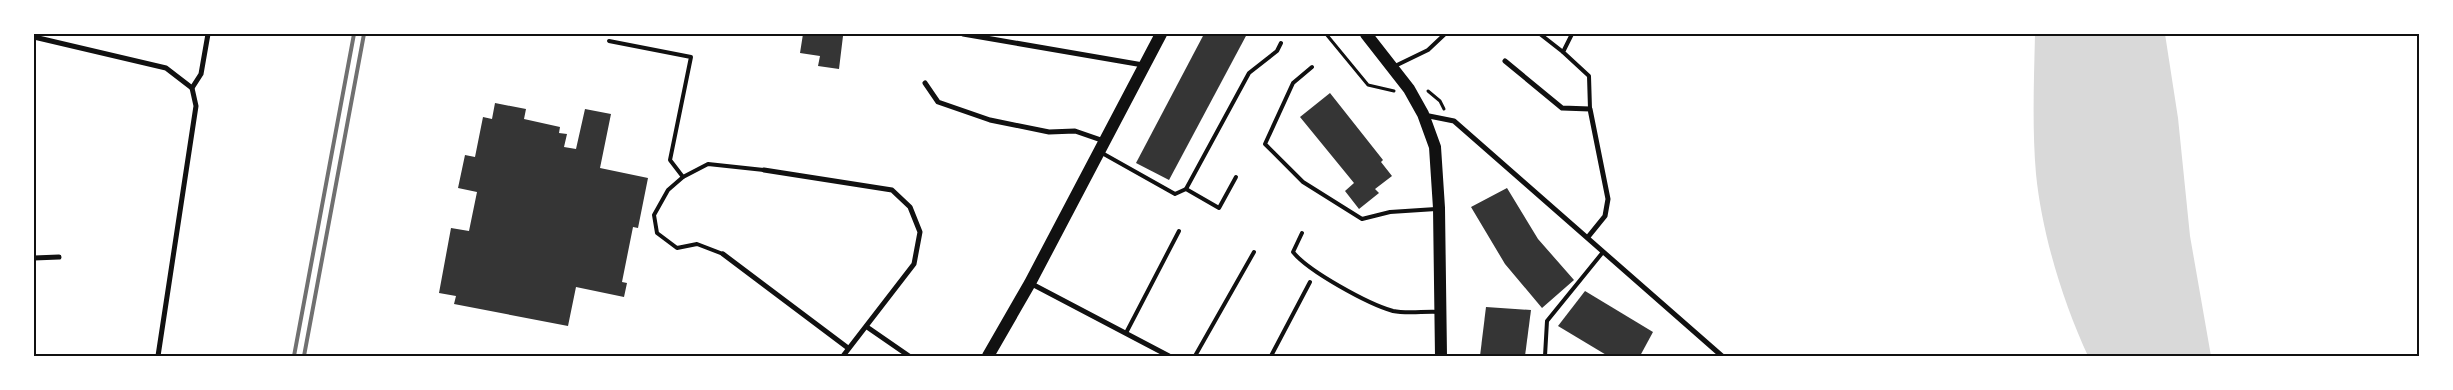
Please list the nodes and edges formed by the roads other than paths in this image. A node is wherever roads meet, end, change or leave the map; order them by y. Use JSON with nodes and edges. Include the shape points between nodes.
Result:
{"nodes":[{"id":1,"x":208,"y":34,"type":"edge"},
{"id":2,"x":964,"y":34,"type":"edge"},
{"id":3,"x":1161,"y":34,"type":"edge"},
{"id":4,"x":1366,"y":34,"type":"edge"},
{"id":5,"x":1445,"y":34,"type":"edge"},
{"id":6,"x":1540,"y":34,"type":"edge"},
{"id":7,"x":1572,"y":34,"type":"edge"},
{"id":8,"x":34,"y":37,"type":"edge"},
{"id":9,"x":609,"y":41,"type":"dead end"},
{"id":10,"x":1281,"y":43,"type":"dead end"},
{"id":11,"x":1563,"y":52,"type":"junction"},
{"id":12,"x":1506,"y":61,"type":"dead end"},
{"id":13,"x":1146,"y":66,"type":"junction"},
{"id":14,"x":1312,"y":67,"type":"dead end"},
{"id":15,"x":1393,"y":67,"type":"junction"},
{"id":16,"x":925,"y":83,"type":"dead end"},
{"id":17,"x":192,"y":88,"type":"junction"},
{"id":18,"x":1590,"y":109,"type":"junction"},
{"id":19,"x":1423,"y":114,"type":"junction"},
{"id":20,"x":1101,"y":146,"type":"junction"},
{"id":21,"x":764,"y":170,"type":"joint"},
{"id":22,"x":683,"y":177,"type":"junction"},
{"id":23,"x":1236,"y":177,"type":"dead end"},
{"id":24,"x":1186,"y":189,"type":"junction"},
{"id":25,"x":1439,"y":208,"type":"junction"},
{"id":26,"x":1179,"y":231,"type":"dead end"},
{"id":27,"x":1302,"y":233,"type":"dead end"},
{"id":28,"x":1588,"y":237,"type":"junction"},
{"id":29,"x":1254,"y":252,"type":"dead end"},
{"id":30,"x":1603,"y":252,"type":"junction"},
{"id":31,"x":723,"y":254,"type":"joint"},
{"id":32,"x":59,"y":257,"type":"dead end"},
{"id":33,"x":34,"y":258,"type":"edge"},
{"id":34,"x":1310,"y":282,"type":"dead end"},
{"id":35,"x":1030,"y":283,"type":"junction"},
{"id":36,"x":1442,"y":312,"type":"junction"},
{"id":37,"x":867,"y":327,"type":"junction"},
{"id":38,"x":1126,"y":333,"type":"junction"},
{"id":39,"x":848,"y":348,"type":"junction"},
{"id":40,"x":158,"y":356,"type":"edge"},
{"id":41,"x":843,"y":356,"type":"edge"},
{"id":42,"x":909,"y":356,"type":"edge"},
{"id":43,"x":988,"y":356,"type":"edge"},
{"id":44,"x":1169,"y":356,"type":"edge"},
{"id":45,"x":1195,"y":356,"type":"edge"},
{"id":46,"x":1271,"y":356,"type":"edge"},
{"id":47,"x":1441,"y":356,"type":"edge"},
{"id":48,"x":1545,"y":356,"type":"edge"},
{"id":49,"x":1722,"y":356,"type":"edge"}],
"edges":[{"from":1,"to":17,"type":"street","via":[[201,74]]},
{"from":2,"to":13,"type":"street"},
{"from":3,"to":13,"type":"main road"},
{"from":4,"to":15,"type":"main road"},
{"from":5,"to":15,"type":"lane","via":[[1428,50]]},
{"from":6,"to":11,"type":"lane"},
{"from":7,"to":11,"type":"lane"},
{"from":8,"to":17,"type":"street","via":[[166,68]]},
{"from":9,"to":22,"type":"lane","via":[[691,57],[670,160]]},
{"from":10,"to":24,"type":"lane","via":[[1277,51],[1249,73]]},
{"from":11,"to":18,"type":"lane","via":[[1589,76]]},
{"from":12,"to":18,"type":"street","via":[[1562,108]]},
{"from":13,"to":20,"type":"main road"},
{"from":14,"to":25,"type":"lane","via":[[1293,83],[1265,144],[1304,182],[1362,219],[1390,212]]},
{"from":15,"to":19,"type":"main road"},
{"from":16,"to":20,"type":"street","via":[[938,102],[990,120],[1049,132],[1075,131]]},
{"from":17,"to":40,"type":"street","via":[[196,106]]},
{"from":18,"to":28,"type":"street","via":[[1608,200],[1605,216]]},
{"from":19,"to":25,"type":"main road","via":[[1435,147]]},
{"from":19,"to":28,"type":"street","via":[[1454,121]]},
{"from":20,"to":24,"type":"lane","via":[[1175,194]]},
{"from":20,"to":35,"type":"main road"},
{"from":21,"to":22,"type":"lane","via":[[708,164]]},
{"from":21,"to":37,"type":"street","via":[[892,190],[910,207],[920,232],[914,264]]},
{"from":22,"to":31,"type":"lane","via":[[668,190],[654,215],[657,233],[676,248],[697,244]]},
{"from":23,"to":24,"type":"lane","via":[[1219,208]]},
{"from":25,"to":36,"type":"main road"},
{"from":26,"to":38,"type":"lane"},
{"from":27,"to":36,"type":"lane","via":[[1293,252],[1300,262],[1324,277],[1395,311]]},
{"from":28,"to":30,"type":"street"},
{"from":29,"to":45,"type":"lane"},
{"from":30,"to":48,"type":"lane","via":[[1547,321]]},
{"from":30,"to":49,"type":"street"},
{"from":31,"to":39,"type":"street"},
{"from":32,"to":33,"type":"street"},
{"from":34,"to":46,"type":"lane"},
{"from":35,"to":38,"type":"street"},
{"from":35,"to":43,"type":"main road"},
{"from":36,"to":47,"type":"main road"},
{"from":37,"to":39,"type":"street"},
{"from":37,"to":42,"type":"street"},
{"from":38,"to":44,"type":"street"},
{"from":39,"to":41,"type":"street"}]}
